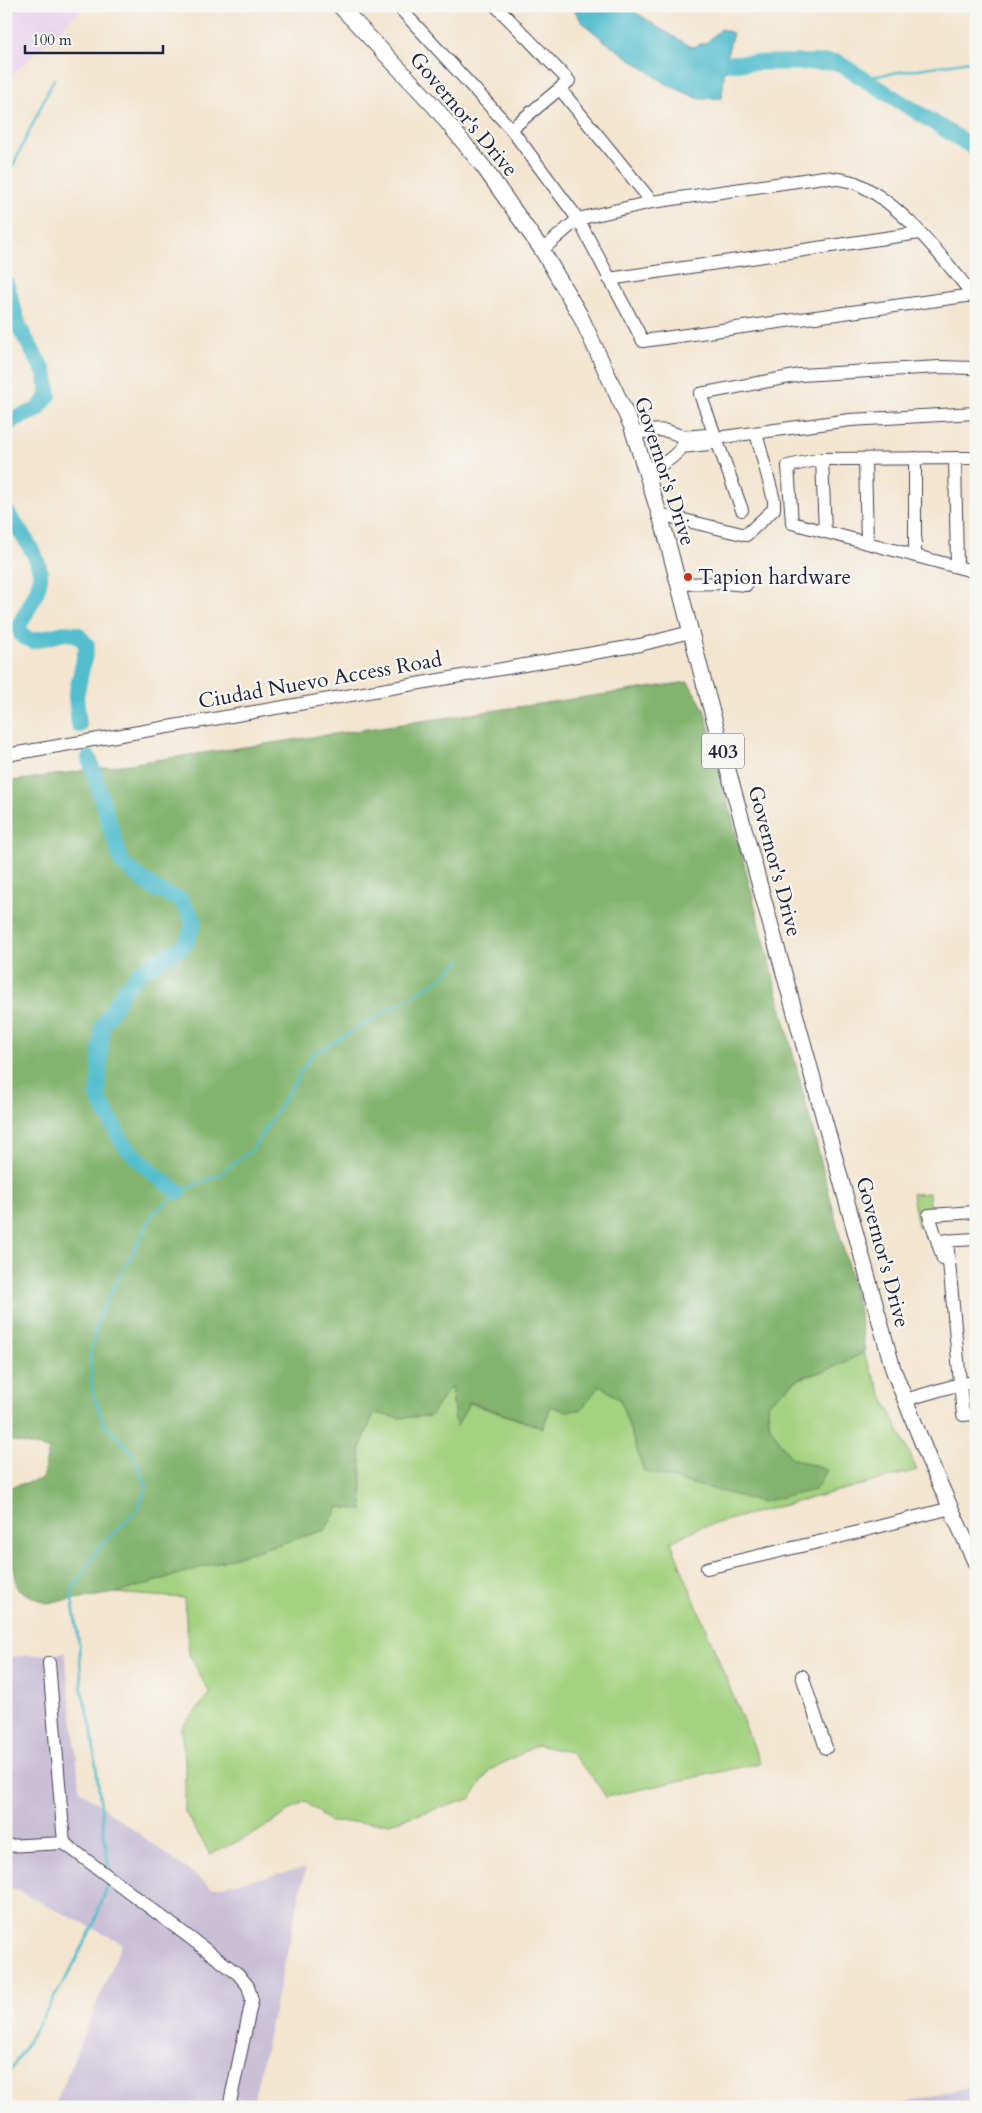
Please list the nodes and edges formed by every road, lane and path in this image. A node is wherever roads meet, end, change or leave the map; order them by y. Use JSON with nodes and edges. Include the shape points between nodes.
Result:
{"nodes":[{"id":1,"x":340,"y":6,"type":"edge"},
{"id":2,"x":398,"y":6,"type":"edge"},
{"id":3,"x":496,"y":6,"type":"edge"},
{"id":4,"x":560,"y":89,"type":"junction"},
{"id":5,"x":511,"y":130,"type":"junction"},
{"id":6,"x":652,"y":202,"type":"junction"},
{"id":7,"x":578,"y":219,"type":"junction"},
{"id":8,"x":919,"y":233,"type":"junction"},
{"id":9,"x":542,"y":250,"type":"junction"},
{"id":10,"x":609,"y":278,"type":"junction"},
{"id":11,"x":976,"y":368,"type":"edge"},
{"id":12,"x":976,"y":412,"type":"edge"},
{"id":13,"x":756,"y":432,"type":"junction"},
{"id":14,"x":634,"y":434,"type":"junction"},
{"id":15,"x":716,"y":438,"type":"junction"},
{"id":16,"x":682,"y":442,"type":"junction"},
{"id":17,"x":914,"y":458,"type":"junction"},
{"id":18,"x":955,"y":458,"type":"junction"},
{"id":19,"x":976,"y":458,"type":"edge"},
{"id":20,"x":822,"y":459,"type":"junction"},
{"id":21,"x":865,"y":459,"type":"junction"},
{"id":22,"x":646,"y":471,"type":"junction"},
{"id":23,"x":742,"y":510,"type":"dead end"},
{"id":24,"x":659,"y":514,"type":"junction"},
{"id":25,"x":825,"y":532,"type":"junction"},
{"id":26,"x":867,"y":543,"type":"junction"},
{"id":27,"x":915,"y":556,"type":"junction"},
{"id":28,"x":957,"y":567,"type":"junction"},
{"id":29,"x":976,"y":572,"type":"edge"},
{"id":30,"x":678,"y":584,"type":"junction"},
{"id":31,"x":746,"y":586,"type":"dead end"},
{"id":32,"x":692,"y":637,"type":"junction"},
{"id":33,"x":6,"y":755,"type":"edge"},
{"id":34,"x":976,"y":1212,"type":"edge"},
{"id":35,"x":976,"y":1239,"type":"edge"},
{"id":36,"x":942,"y":1241,"type":"junction"},
{"id":37,"x":976,"y":1382,"type":"edge"},
{"id":38,"x":960,"y":1384,"type":"junction"},
{"id":39,"x":905,"y":1400,"type":"junction"},
{"id":40,"x":976,"y":1414,"type":"edge"},
{"id":41,"x":951,"y":1508,"type":"junction"},
{"id":42,"x":976,"y":1564,"type":"edge"},
{"id":43,"x":707,"y":1568,"type":"dead end"},
{"id":44,"x":49,"y":1664,"type":"dead end"},
{"id":45,"x":802,"y":1676,"type":"dead end"},
{"id":46,"x":826,"y":1748,"type":"dead end"},
{"id":47,"x":64,"y":1843,"type":"junction"},
{"id":48,"x":6,"y":1846,"type":"edge"},
{"id":49,"x":229,"y":2107,"type":"edge"}],
"edges":[{"from":1,"to":9,"type":"main road","name":"Governor's Drive","number":"403","via":[[434,106],[485,169]]},
{"from":2,"to":5,"type":"street"},
{"from":3,"to":4,"type":"street","via":[[570,81]]},
{"from":4,"to":5,"type":"street"},
{"from":4,"to":6,"type":"street"},
{"from":5,"to":7,"type":"street"},
{"from":6,"to":7,"type":"street"},
{"from":6,"to":8,"type":"street","via":[[824,177],[857,183],[889,203]]},
{"from":7,"to":9,"type":"street"},
{"from":7,"to":10,"type":"street"},
{"from":8,"to":10,"type":"street"},
{"from":8,"to":10,"type":"street","via":[[973,295],[643,341]]},
{"from":9,"to":14,"type":"main road","name":"Governor's Drive","number":"403","via":[[596,347]]},
{"from":11,"to":15,"type":"street","via":[[800,375],[700,394]]},
{"from":12,"to":13,"type":"street","via":[[850,420]]},
{"from":13,"to":15,"type":"street"},
{"from":13,"to":24,"type":"street","via":[[774,509],[746,535]]},
{"from":14,"to":16,"type":"street","via":[[670,430]]},
{"from":14,"to":22,"type":"main road","name":"Governor's Drive","number":"403"},
{"from":15,"to":16,"type":"street","via":[[709,444]]},
{"from":15,"to":23,"type":"street"},
{"from":16,"to":22,"type":"street","via":[[665,464]]},
{"from":17,"to":18,"type":"street"},
{"from":17,"to":21,"type":"street"},
{"from":17,"to":27,"type":"street"},
{"from":18,"to":19,"type":"street"},
{"from":18,"to":28,"type":"street"},
{"from":20,"to":21,"type":"street"},
{"from":20,"to":25,"type":"street"},
{"from":20,"to":25,"type":"street","via":[[788,466],[792,523]]},
{"from":21,"to":26,"type":"street"},
{"from":22,"to":24,"type":"main road","name":"Governor's Drive","number":"403"},
{"from":24,"to":30,"type":"main road","name":"Governor's Drive","number":"403"},
{"from":25,"to":26,"type":"street"},
{"from":26,"to":27,"type":"street"},
{"from":27,"to":28,"type":"street"},
{"from":28,"to":29,"type":"street"},
{"from":30,"to":31,"type":"street"},
{"from":30,"to":32,"type":"main road","name":"Governor's Drive","number":"403"},
{"from":32,"to":33,"type":"street","name":"Ciudad Nuevo Access Road"},
{"from":32,"to":39,"type":"main road","name":"Governor's Drive","number":"403","via":[[884,1340]]},
{"from":34,"to":36,"type":"street","via":[[929,1215]]},
{"from":35,"to":36,"type":"street"},
{"from":36,"to":38,"type":"street","via":[[950,1281]]},
{"from":37,"to":38,"type":"street"},
{"from":38,"to":39,"type":"street"},
{"from":38,"to":40,"type":"street","via":[[963,1415]]},
{"from":39,"to":41,"type":"main road","name":"Governor's Drive","number":"403"},
{"from":41,"to":42,"type":"main road","name":"Governor's Drive","number":"403"},
{"from":41,"to":43,"type":"street"},
{"from":44,"to":47,"type":"street"},
{"from":45,"to":46,"type":"street"},
{"from":47,"to":48,"type":"street"},
{"from":47,"to":49,"type":"street","via":[[238,1974],[248,1986],[251,2007]]}]}
